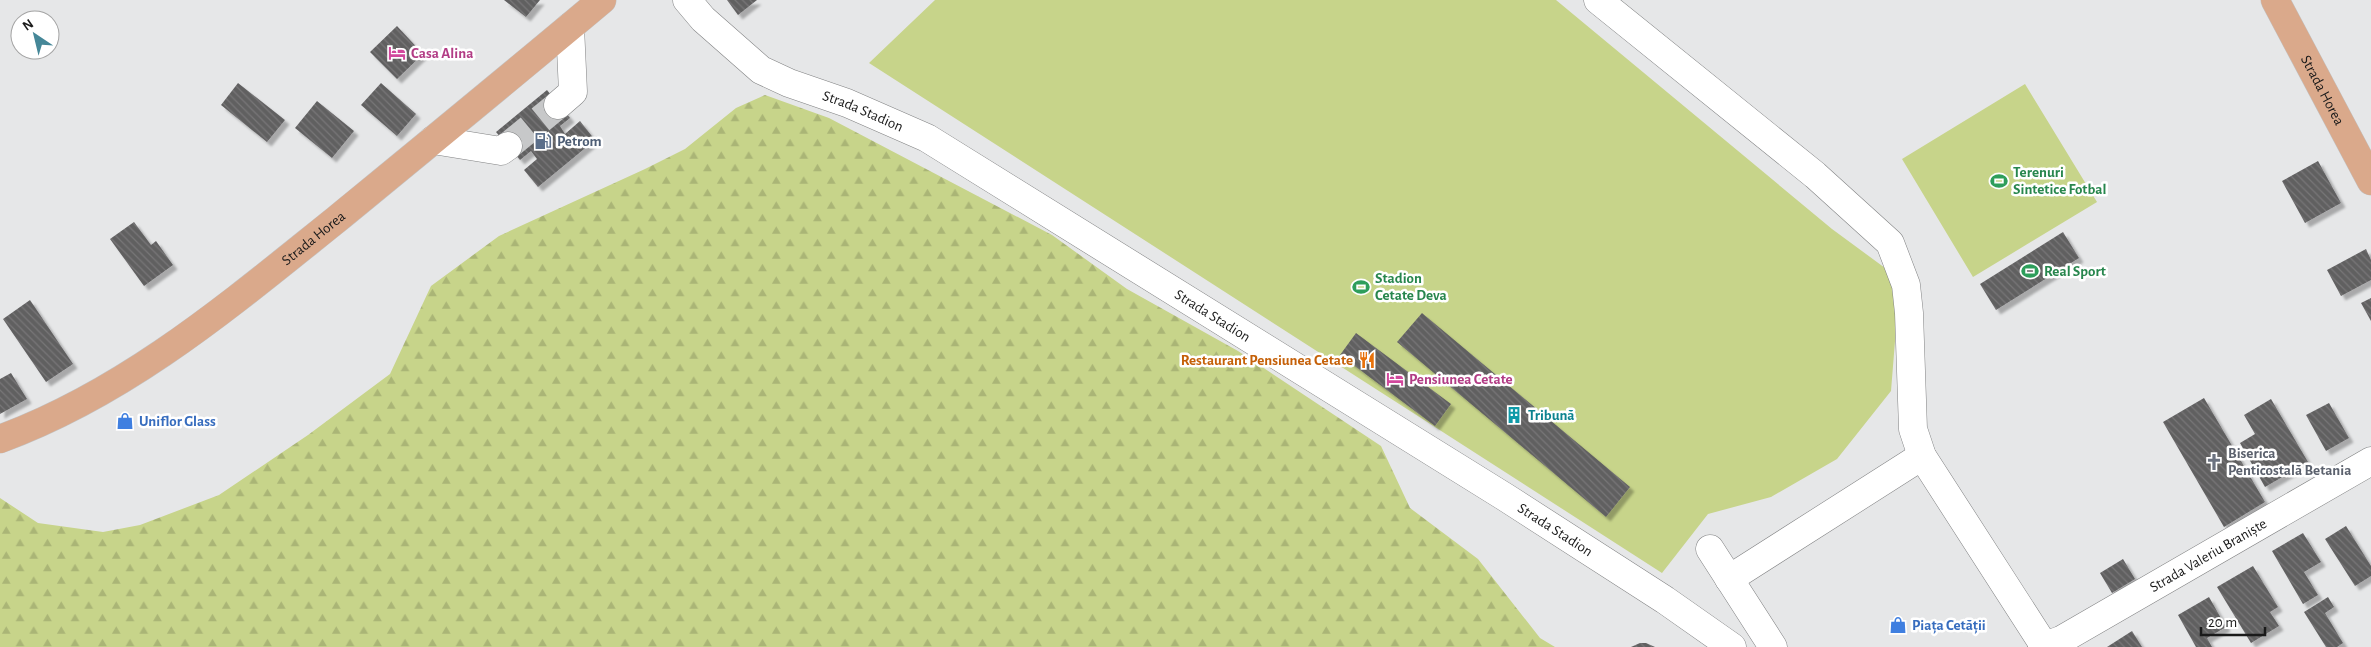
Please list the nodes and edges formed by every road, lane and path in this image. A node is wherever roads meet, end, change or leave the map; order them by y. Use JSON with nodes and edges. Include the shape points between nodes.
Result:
{"nodes":[{"id":1,"x":602,"y":0,"type":"edge"},
{"id":2,"x":687,"y":0,"type":"edge"},
{"id":3,"x":1598,"y":0,"type":"edge"},
{"id":4,"x":2275,"y":0,"type":"edge"},
{"id":5,"x":570,"y":27,"type":"junction"},
{"id":6,"x":558,"y":105,"type":"tunnel mouth"},
{"id":7,"x":433,"y":140,"type":"junction"},
{"id":8,"x":508,"y":146,"type":"tunnel mouth"},
{"id":9,"x":2371,"y":181,"type":"edge"},
{"id":10,"x":0,"y":439,"type":"edge"},
{"id":11,"x":1922,"y":456,"type":"junction"},
{"id":12,"x":2371,"y":461,"type":"edge"},
{"id":13,"x":1710,"y":549,"type":"dead end"},
{"id":14,"x":1729,"y":579,"type":"junction"},
{"id":15,"x":1732,"y":647,"type":"edge"},
{"id":16,"x":1773,"y":647,"type":"edge"},
{"id":17,"x":2044,"y":647,"type":"edge"}],
"edges":[{"from":1,"to":5,"type":"main road","name":"Strada Horea"},
{"from":2,"to":15,"type":"street","name":"Strada Stadion","via":[[703,19],[761,70],[927,138],[1504,497]]},
{"from":3,"to":11,"type":"street","via":[[1815,175],[1890,243],[1906,285],[1910,313],[1906,428]]},
{"from":4,"to":9,"type":"main road","name":"Strada Horea"},
{"from":5,"to":6,"type":"street","via":[[573,92]]},
{"from":5,"to":7,"type":"main road","name":"Strada Horea"},
{"from":7,"to":8,"type":"street","via":[[501,151]]},
{"from":7,"to":10,"type":"main road","name":"Strada Horea","via":[[224,309],[134,374],[73,408]]},
{"from":11,"to":14,"type":"street"},
{"from":11,"to":17,"type":"street"},
{"from":12,"to":17,"type":"street","name":"Strada Valeriu Braniște"},
{"from":13,"to":14,"type":"street"},
{"from":14,"to":16,"type":"street"}]}
